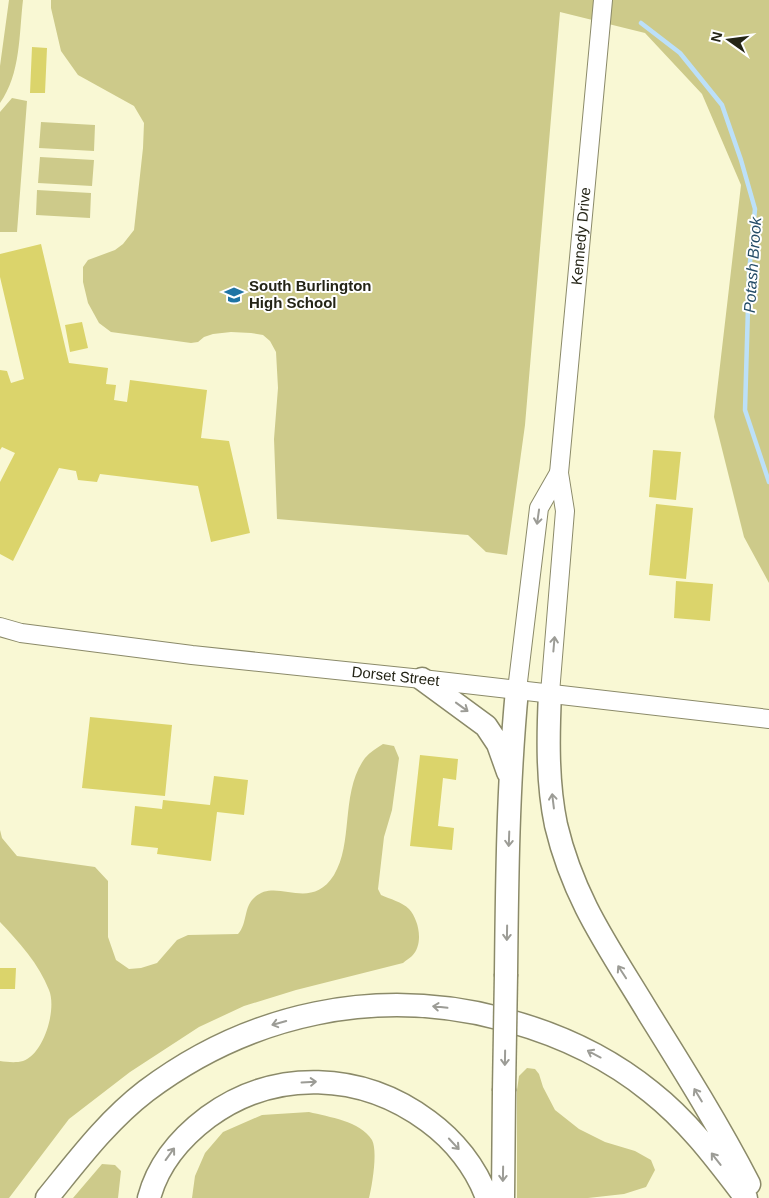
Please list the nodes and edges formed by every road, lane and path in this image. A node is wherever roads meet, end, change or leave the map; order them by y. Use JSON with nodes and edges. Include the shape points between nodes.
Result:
{"nodes":[{"id":1,"x":603,"y":0,"type":"edge"},
{"id":2,"x":559,"y":473,"type":"junction"},
{"id":3,"x":0,"y":627,"type":"edge"},
{"id":4,"x":21,"y":633,"type":"junction"},
{"id":5,"x":0,"y":634,"type":"edge"},
{"id":6,"x":422,"y":679,"type":"junction"},
{"id":7,"x":518,"y":690,"type":"junction"},
{"id":8,"x":550,"y":693,"type":"junction"},
{"id":9,"x":769,"y":719,"type":"edge"},
{"id":10,"x":511,"y":790,"type":"junction"},
{"id":11,"x":47,"y":1198,"type":"edge"},
{"id":12,"x":148,"y":1198,"type":"edge"},
{"id":13,"x":487,"y":1198,"type":"edge"},
{"id":14,"x":503,"y":1198,"type":"edge"},
{"id":15,"x":746,"y":1198,"type":"edge"},
{"id":16,"x":756,"y":1198,"type":"edge"}],
"edges":[{"from":1,"to":2,"type":"main road","name":"Kennedy Drive"},
{"from":2,"to":7,"type":"main road","name":"Kennedy Drive","one_way":true,"via":[[539,508]]},
{"from":8,"to":2,"type":"main road","name":"Kennedy Drive","one_way":true,"via":[[566,511]]},
{"from":3,"to":4,"type":"main road","name":"Dorset Street"},
{"from":4,"to":5,"type":"main road","name":"Dorset Street"},
{"from":4,"to":6,"type":"main road","name":"Dorset Street"},
{"from":6,"to":7,"type":"main road","name":"Dorset Street"},
{"from":6,"to":10,"type":"highway","one_way":true,"via":[[480,721],[493,735],[506,763]]},
{"from":7,"to":8,"type":"main road","name":"Dorset Street"},
{"from":7,"to":10,"type":"highway"},
{"from":8,"to":9,"type":"main road","name":"Dorset Street"},
{"from":16,"to":8,"type":"highway","one_way":true,"via":[[728,1145],[604,942],[576,890],[554,810],[549,759]]},
{"from":10,"to":14,"type":"highway","one_way":true,"bridge":true},
{"from":15,"to":11,"type":"highway","one_way":true,"via":[[682,1120],[651,1092],[604,1060],[558,1037],[511,1021],[455,1009],[398,1004],[338,1009],[293,1019],[253,1031],[202,1054],[126,1108],[91,1144]]},
{"from":12,"to":13,"type":"highway","one_way":true,"via":[[168,1156],[188,1133],[213,1114],[240,1098],[269,1088],[314,1082],[370,1090],[420,1115],[464,1155]]}]}
